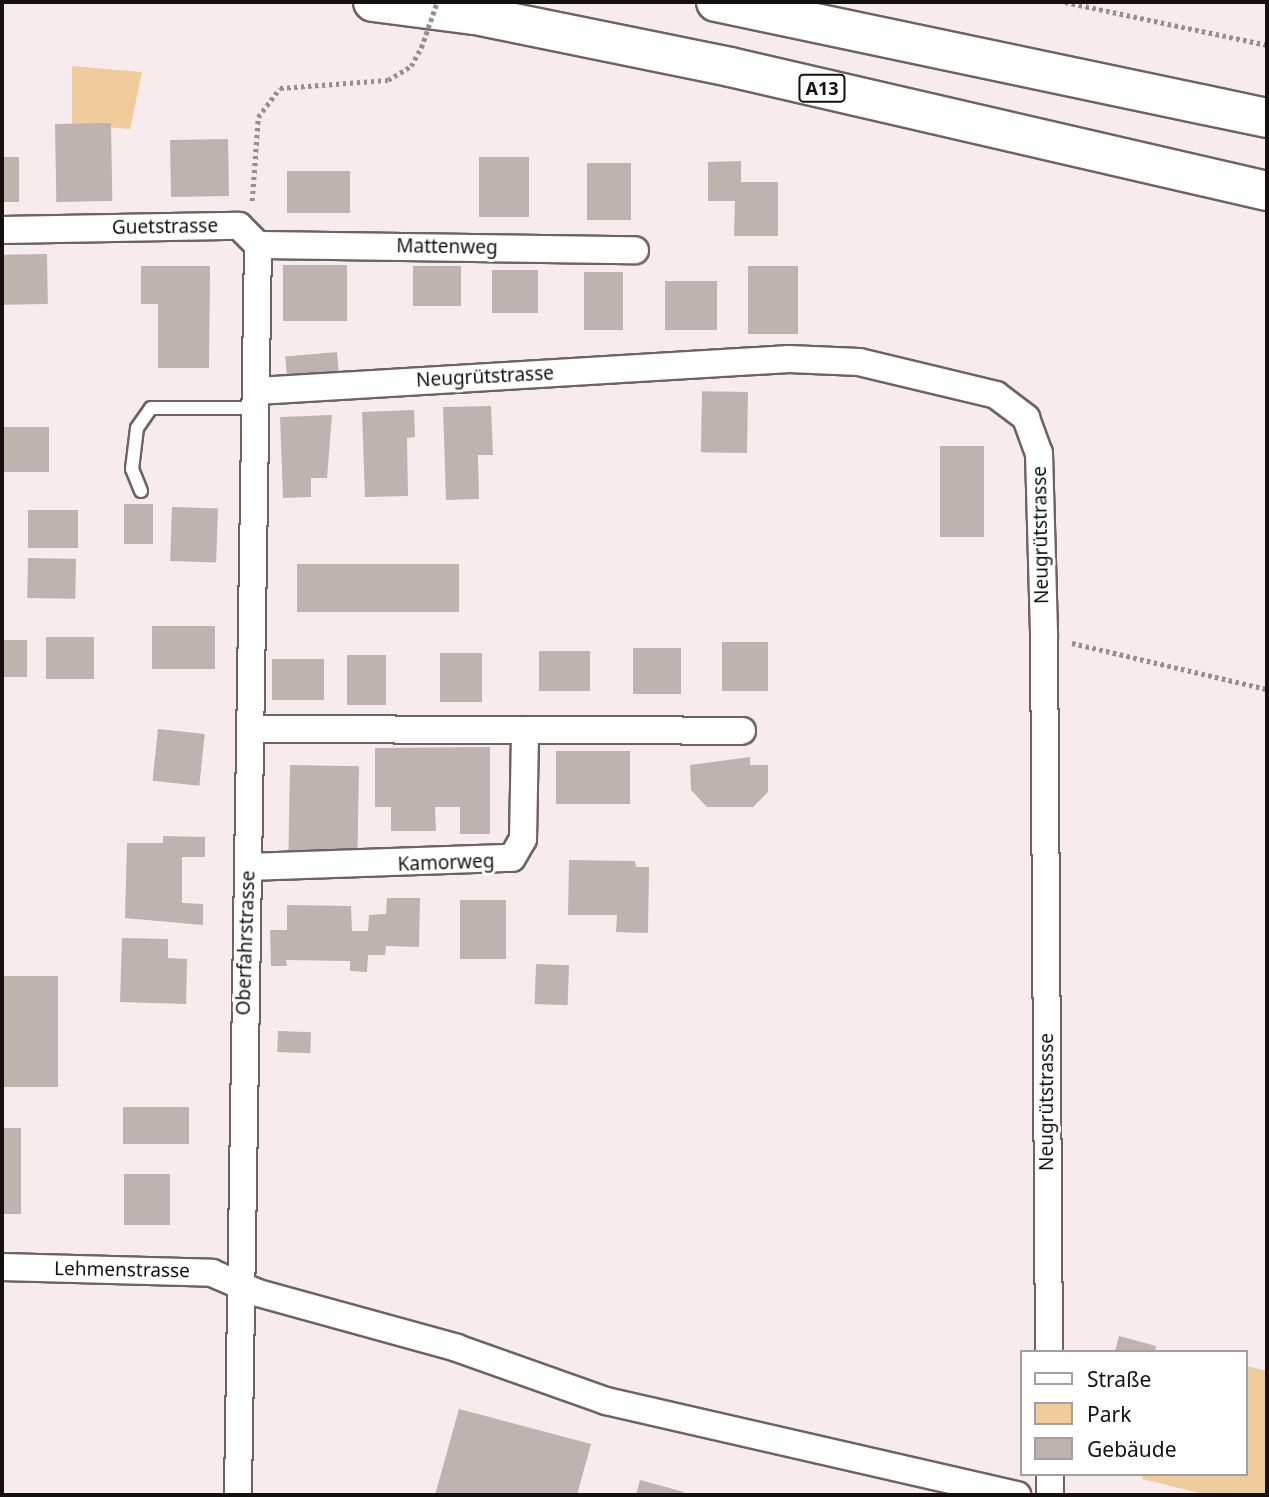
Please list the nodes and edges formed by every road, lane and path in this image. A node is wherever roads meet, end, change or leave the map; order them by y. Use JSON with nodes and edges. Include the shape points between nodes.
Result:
{"nodes":[{"id":1,"x":373,"y":2,"type":"edge"},
{"id":2,"x":437,"y":2,"type":"edge"},
{"id":3,"x":716,"y":2,"type":"edge"},
{"id":4,"x":1065,"y":2,"type":"edge"},
{"id":5,"x":1267,"y":45,"type":"edge"},
{"id":6,"x":1267,"y":118,"type":"edge"},
{"id":7,"x":1267,"y":191,"type":"edge"},
{"id":8,"x":239,"y":226,"type":"junction"},
{"id":9,"x":2,"y":230,"type":"edge"},
{"id":10,"x":258,"y":245,"type":"junction"},
{"id":11,"x":635,"y":250,"type":"dead end"},
{"id":12,"x":257,"y":399,"type":"junction"},
{"id":13,"x":141,"y":491,"type":"dead end"},
{"id":14,"x":1044,"y":637,"type":"junction"},
{"id":15,"x":1267,"y":688,"type":"edge"},
{"id":16,"x":251,"y":729,"type":"junction"},
{"id":17,"x":525,"y":730,"type":"junction"},
{"id":18,"x":742,"y":731,"type":"dead end"},
{"id":19,"x":248,"y":867,"type":"junction"},
{"id":20,"x":2,"y":1267,"type":"edge"},
{"id":21,"x":239,"y":1285,"type":"junction"},
{"id":22,"x":1049,"y":1350,"type":"edge"},
{"id":23,"x":1050,"y":1476,"type":"edge"},
{"id":24,"x":238,"y":1495,"type":"edge"},
{"id":25,"x":1017,"y":1495,"type":"edge"},
{"id":26,"x":1050,"y":1495,"type":"edge"}],
"edges":[{"from":1,"to":7,"type":"highway","number":"A13","via":[[475,15],[730,67]]},
{"from":2,"to":8,"type":"path","bridge":true,"via":[[411,66],[388,80],[280,89],[258,117],[251,210]]},
{"from":3,"to":6,"type":"highway"},
{"from":4,"to":5,"type":"path"},
{"from":8,"to":9,"type":"street","name":"Guetstrasse"},
{"from":8,"to":10,"type":"street","name":"Guetstrasse"},
{"from":10,"to":11,"type":"street","name":"Mattenweg"},
{"from":10,"to":12,"type":"street"},
{"from":12,"to":13,"type":"lane","via":[[151,408],[136,428],[132,469]]},
{"from":12,"to":14,"type":"street","name":"Neugrütstrasse","via":[[789,359],[859,362],[996,395],[1026,418],[1039,453]]},
{"from":12,"to":16,"type":"street","name":"Oberfahrstrasse"},
{"from":14,"to":15,"type":"path"},
{"from":14,"to":22,"type":"street","name":"Neugrütstrasse"},
{"from":16,"to":17,"type":"street"},
{"from":16,"to":19,"type":"street","name":"Oberfahrstrasse"},
{"from":17,"to":18,"type":"street"},
{"from":17,"to":19,"type":"street","name":"Kamorweg","via":[[523,839],[512,858]]},
{"from":19,"to":21,"type":"street","name":"Oberfahrstrasse"},
{"from":20,"to":21,"type":"street","name":"Lehmenstrasse","via":[[212,1272]]},
{"from":21,"to":24,"type":"street","name":"Oberfahrstrasse"},
{"from":21,"to":25,"type":"street","name":"Lehmenstrasse","via":[[606,1401]]},
{"from":23,"to":26,"type":"street"}]}
